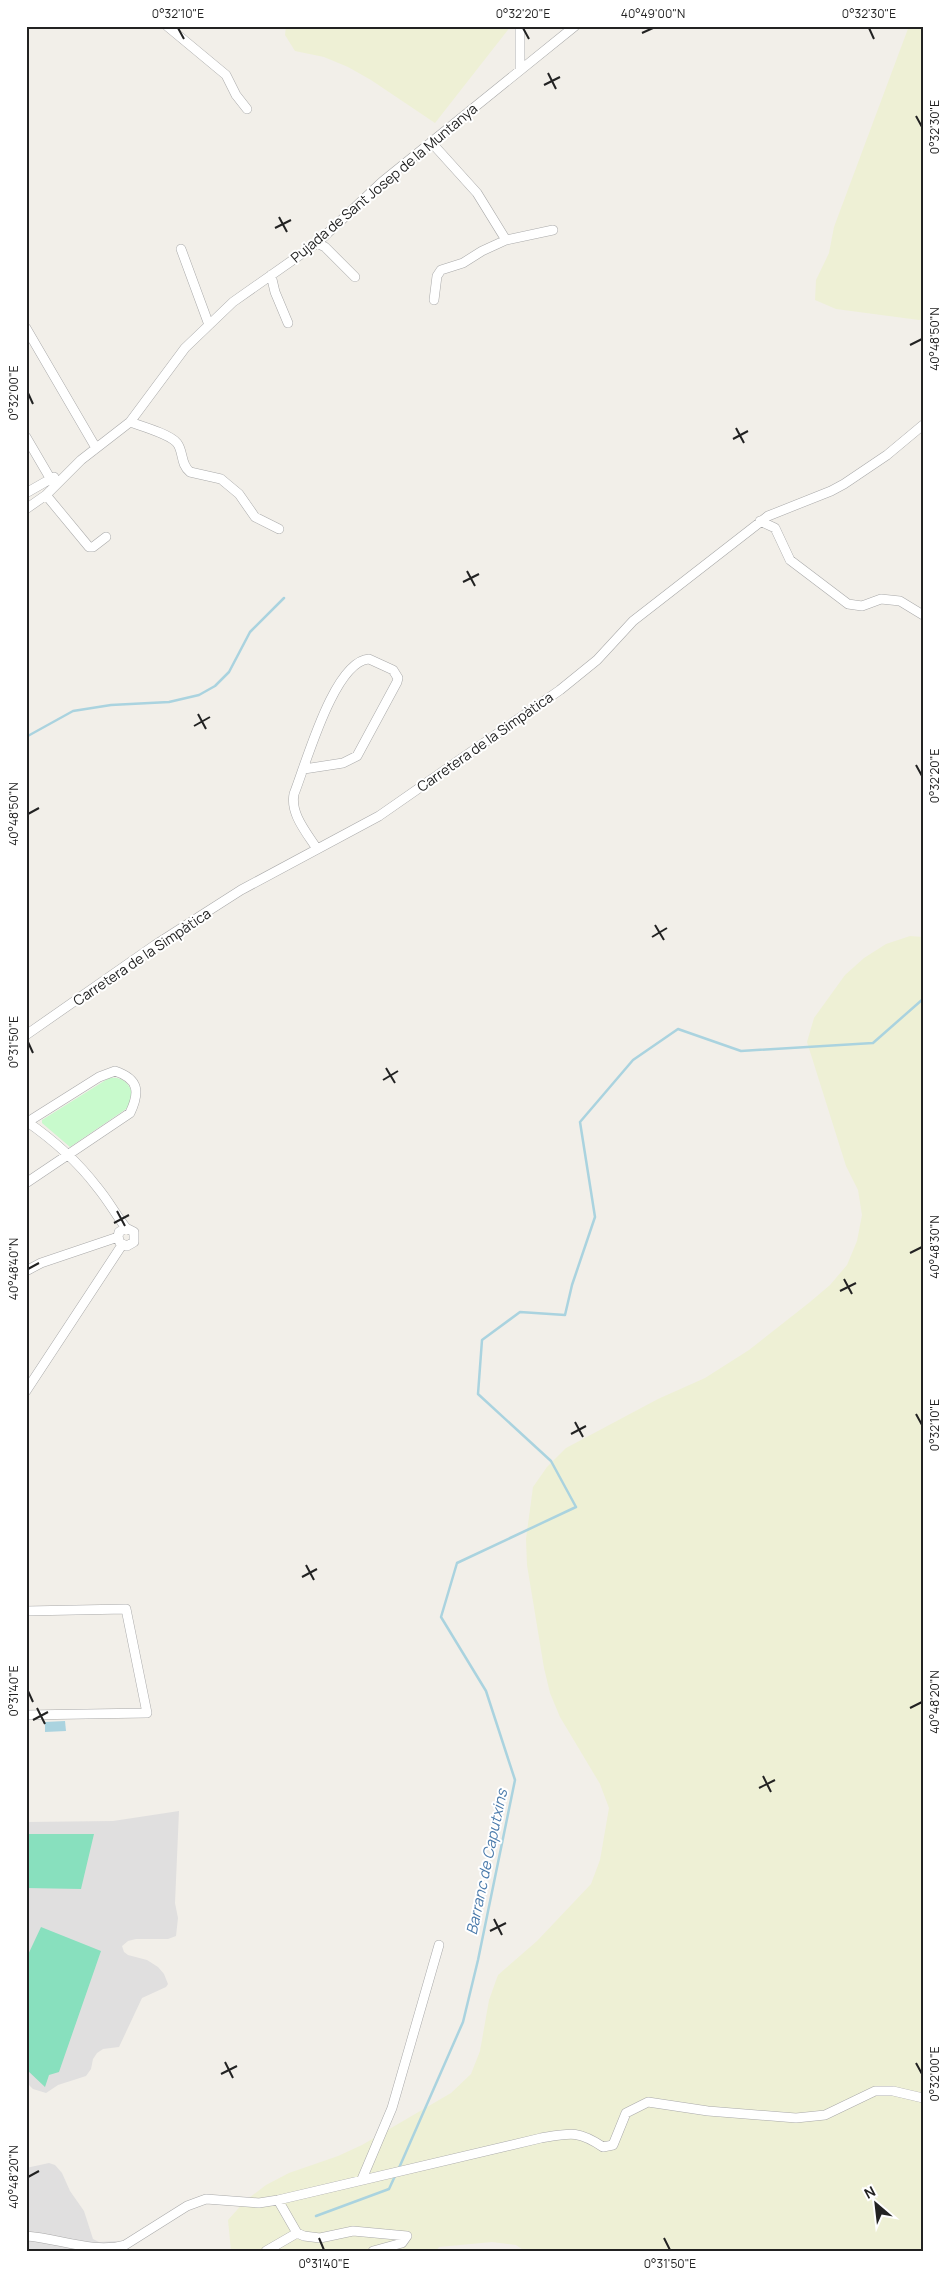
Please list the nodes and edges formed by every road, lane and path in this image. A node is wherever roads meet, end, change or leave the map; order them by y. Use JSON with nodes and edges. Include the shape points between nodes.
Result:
{"nodes":[{"id":1,"x":167,"y":26,"type":"edge"},
{"id":2,"x":520,"y":26,"type":"edge"},
{"id":3,"x":575,"y":26,"type":"edge"},
{"id":4,"x":520,"y":69,"type":"junction"},
{"id":5,"x":246,"y":109,"type":"dead end"},
{"id":6,"x":431,"y":142,"type":"junction"},
{"id":7,"x":553,"y":230,"type":"dead end"},
{"id":8,"x":506,"y":240,"type":"junction"},
{"id":9,"x":316,"y":243,"type":"junction"},
{"id":10,"x":181,"y":249,"type":"dead end"},
{"id":11,"x":271,"y":275,"type":"junction"},
{"id":12,"x":355,"y":277,"type":"dead end"},
{"id":13,"x":434,"y":300,"type":"dead end"},
{"id":14,"x":288,"y":324,"type":"dead end"},
{"id":15,"x":209,"y":325,"type":"junction"},
{"id":16,"x":26,"y":328,"type":"edge"},
{"id":17,"x":130,"y":422,"type":"junction"},
{"id":18,"x":923,"y":425,"type":"edge"},
{"id":19,"x":26,"y":437,"type":"edge"},
{"id":20,"x":96,"y":448,"type":"junction"},
{"id":21,"x":64,"y":474,"type":"junction"},
{"id":22,"x":50,"y":478,"type":"junction"},
{"id":23,"x":26,"y":493,"type":"edge"},
{"id":24,"x":46,"y":495,"type":"junction"},
{"id":25,"x":26,"y":509,"type":"edge"},
{"id":26,"x":760,"y":521,"type":"junction"},
{"id":27,"x":279,"y":529,"type":"dead end"},
{"id":28,"x":106,"y":537,"type":"dead end"},
{"id":29,"x":923,"y":615,"type":"edge"},
{"id":30,"x":304,"y":769,"type":"junction"},
{"id":31,"x":317,"y":849,"type":"junction"},
{"id":32,"x":26,"y":1035,"type":"edge"},
{"id":33,"x":27,"y":1122,"type":"edge"},
{"id":34,"x":67,"y":1156,"type":"junction"},
{"id":35,"x":26,"y":1182,"type":"edge"},
{"id":36,"x":126,"y":1228,"type":"junction"},
{"id":37,"x":120,"y":1241,"type":"junction"},
{"id":38,"x":26,"y":1271,"type":"edge"},
{"id":39,"x":26,"y":1391,"type":"edge"},
{"id":40,"x":26,"y":1611,"type":"edge"},
{"id":41,"x":26,"y":1715,"type":"edge"},
{"id":42,"x":439,"y":1945,"type":"dead end"},
{"id":43,"x":923,"y":2098,"type":"edge"},
{"id":44,"x":362,"y":2179,"type":"junction"},
{"id":45,"x":278,"y":2200,"type":"junction"},
{"id":46,"x":297,"y":2233,"type":"junction"},
{"id":47,"x":26,"y":2236,"type":"edge"},
{"id":48,"x":122,"y":2248,"type":"edge"},
{"id":49,"x":266,"y":2251,"type":"edge"},
{"id":50,"x":373,"y":2251,"type":"edge"}],
"edges":[{"from":1,"to":5,"type":"street","via":[[222,71]]},
{"from":2,"to":4,"type":"street"},
{"from":3,"to":4,"type":"street","name":"Pujada de Sant Josep de la Muntanya"},
{"from":4,"to":6,"type":"street","name":"Pujada de Sant Josep de la Muntanya"},
{"from":6,"to":8,"type":"street","via":[[477,193]]},
{"from":6,"to":9,"type":"street","name":"Pujada de Sant Josep de la Muntanya"},
{"from":7,"to":8,"type":"street"},
{"from":8,"to":13,"type":"street","via":[[464,263],[441,270],[437,276]]},
{"from":9,"to":11,"type":"street","name":"Pujada de Sant Josep de la Muntanya"},
{"from":9,"to":12,"type":"street","via":[[325,247]]},
{"from":10,"to":15,"type":"street"},
{"from":11,"to":14,"type":"street"},
{"from":11,"to":15,"type":"street","name":"Pujada de Sant Josep de la Muntanya","via":[[244,293]]},
{"from":15,"to":17,"type":"street","name":"Pujada de Sant Josep de la Muntanya","via":[[172,363]]},
{"from":16,"to":20,"type":"street"},
{"from":17,"to":20,"type":"street","name":"Pujada de Sant Josep de la Muntanya"},
{"from":17,"to":27,"type":"street","via":[[174,440],[186,469],[221,479],[239,494],[255,517]]},
{"from":18,"to":26,"type":"street","name":"Carretera de la Simpàtica","via":[[844,484]]},
{"from":19,"to":22,"type":"street"},
{"from":20,"to":21,"type":"street","name":"Pujada de Sant Josep de la Muntanya"},
{"from":21,"to":22,"type":"street"},
{"from":21,"to":24,"type":"street","name":"Pujada de Sant Josep de la Muntanya"},
{"from":22,"to":23,"type":"street"},
{"from":24,"to":25,"type":"street","name":"Pujada de Sant Josep de la Muntanya"},
{"from":24,"to":28,"type":"street","via":[[89,547]]},
{"from":26,"to":29,"type":"street","via":[[775,528],[790,560],[848,604],[862,606],[881,599],[900,601]]},
{"from":26,"to":31,"type":"street","name":"Carretera de la Simpàtica","via":[[633,621],[597,660],[560,690],[379,816]]},
{"from":30,"to":30,"type":"street","via":[[332,698],[350,669],[369,659],[397,674],[397,682],[356,756],[343,763]]},
{"from":30,"to":31,"type":"street","via":[[294,794],[293,807]]},
{"from":31,"to":32,"type":"street","name":"Carretera de la Simpàtica","via":[[241,890]]},
{"from":33,"to":34,"type":"street"},
{"from":33,"to":34,"type":"street","via":[[99,1077],[115,1071],[126,1075],[135,1085],[137,1099],[130,1113]]},
{"from":34,"to":35,"type":"street"},
{"from":34,"to":36,"type":"street","via":[[97,1186]]},
{"from":36,"to":37,"type":"street","via":[[119,1232]]},
{"from":36,"to":37,"type":"street","via":[[134,1232],[136,1239],[130,1245]]},
{"from":37,"to":38,"type":"street","via":[[41,1263]]},
{"from":37,"to":39,"type":"street"},
{"from":40,"to":41,"type":"street","via":[[126,1609],[148,1712]]},
{"from":42,"to":44,"type":"street","via":[[392,2108]]},
{"from":43,"to":44,"type":"street","via":[[876,2091],[825,2115],[796,2118],[648,2102],[626,2113],[613,2145],[603,2146],[575,2133]]},
{"from":44,"to":45,"type":"street"},
{"from":45,"to":46,"type":"street"},
{"from":45,"to":48,"type":"street","via":[[259,2203],[206,2198],[187,2206]]},
{"from":46,"to":49,"type":"street"},
{"from":46,"to":50,"type":"street","via":[[320,2238],[353,2231],[407,2236],[402,2243]]},
{"from":47,"to":48,"type":"street"}]}
